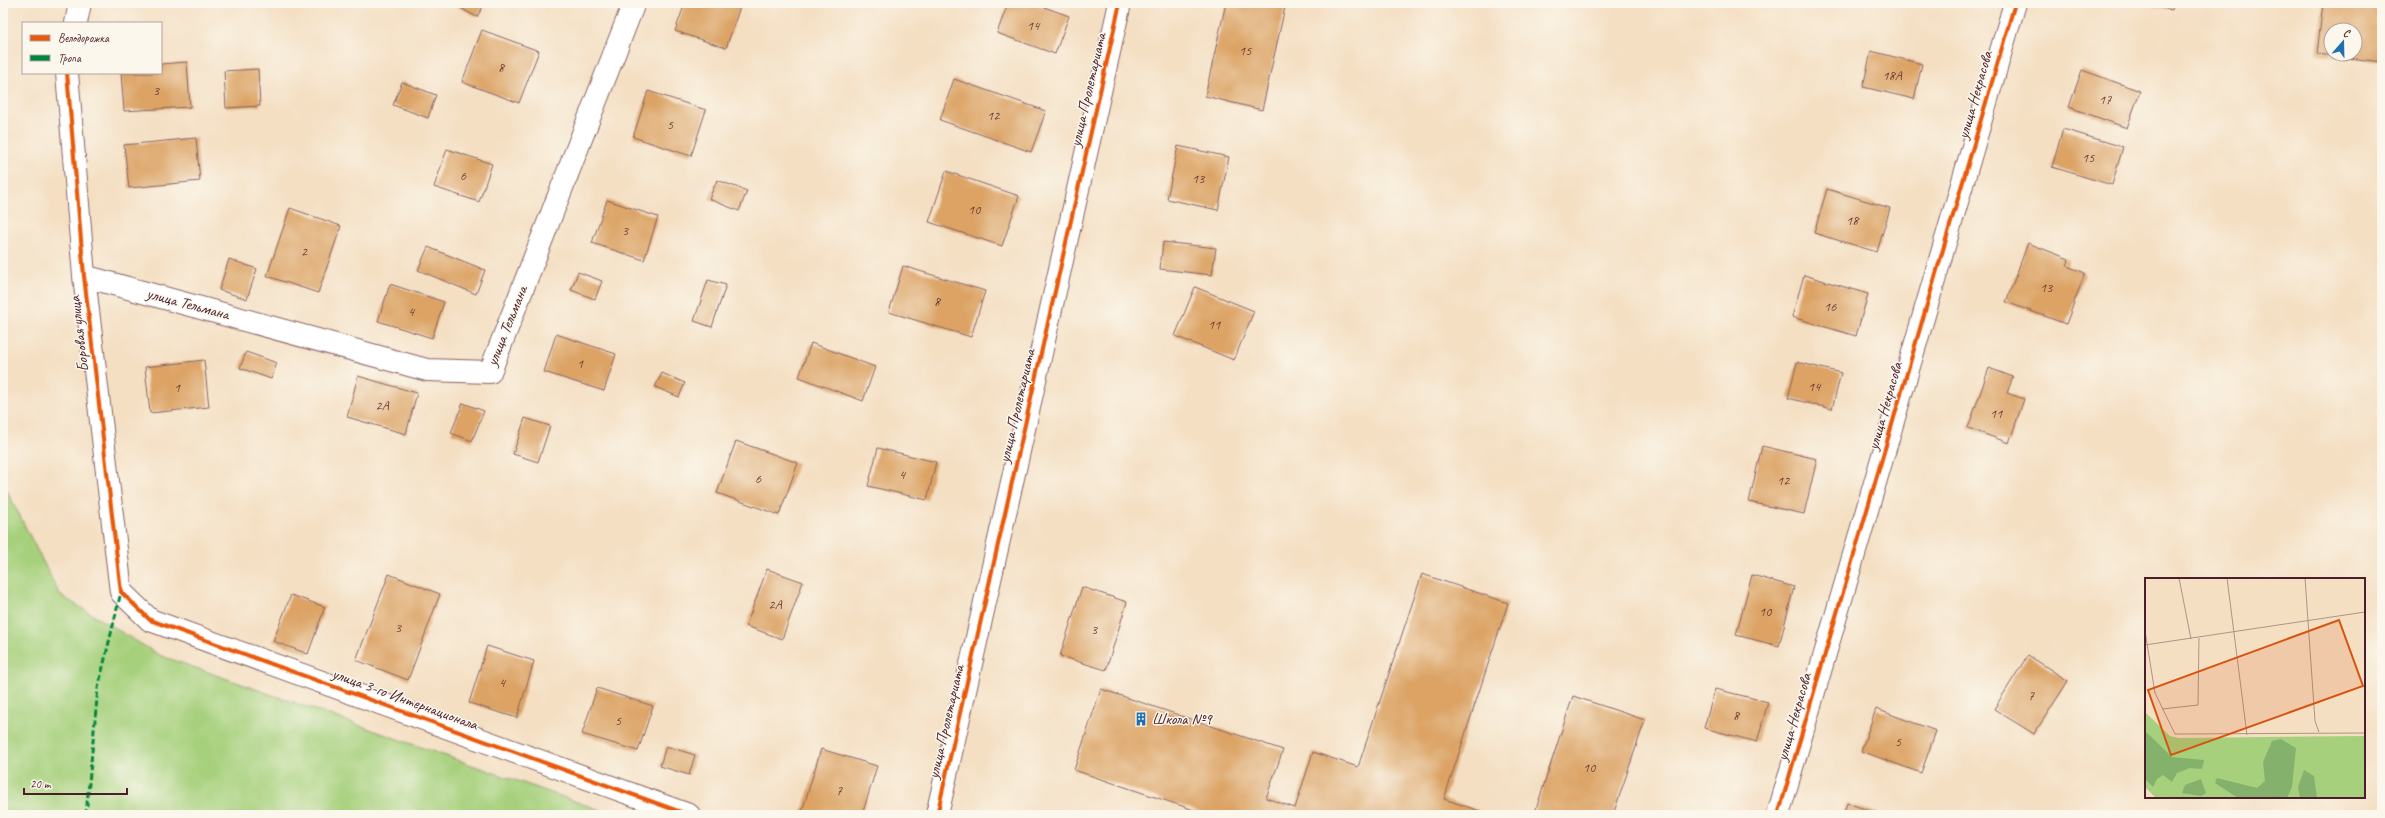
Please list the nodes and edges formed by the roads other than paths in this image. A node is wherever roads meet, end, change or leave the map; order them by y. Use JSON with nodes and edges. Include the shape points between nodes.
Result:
{"nodes":[{"id":1,"x":80,"y":3,"type":"edge"},
{"id":2,"x":634,"y":3,"type":"edge"},
{"id":3,"x":1120,"y":3,"type":"edge"},
{"id":4,"x":2015,"y":3,"type":"edge"},
{"id":5,"x":76,"y":22,"type":"edge"},
{"id":6,"x":67,"y":74,"type":"edge"},
{"id":7,"x":84,"y":276,"type":"junction"},
{"id":8,"x":121,"y":592,"type":"joint"},
{"id":9,"x":689,"y":815,"type":"edge"},
{"id":10,"x":937,"y":815,"type":"edge"},
{"id":11,"x":1778,"y":815,"type":"edge"}],
"edges":[{"from":1,"to":5,"type":"street"},
{"from":2,"to":7,"type":"street","name":"улица Тельмана","via":[[490,372],[427,370]]},
{"from":3,"to":10,"type":"street","name":"улица Пролетариата"},
{"from":4,"to":11,"type":"street","name":"улица Некрасова"},
{"from":6,"to":7,"type":"street","name":"Боровая улица"},
{"from":7,"to":8,"type":"street","name":"Боровая улица"},
{"from":8,"to":9,"type":"street","name":"улица 3-го Интернационала","via":[[150,620]]}]}
